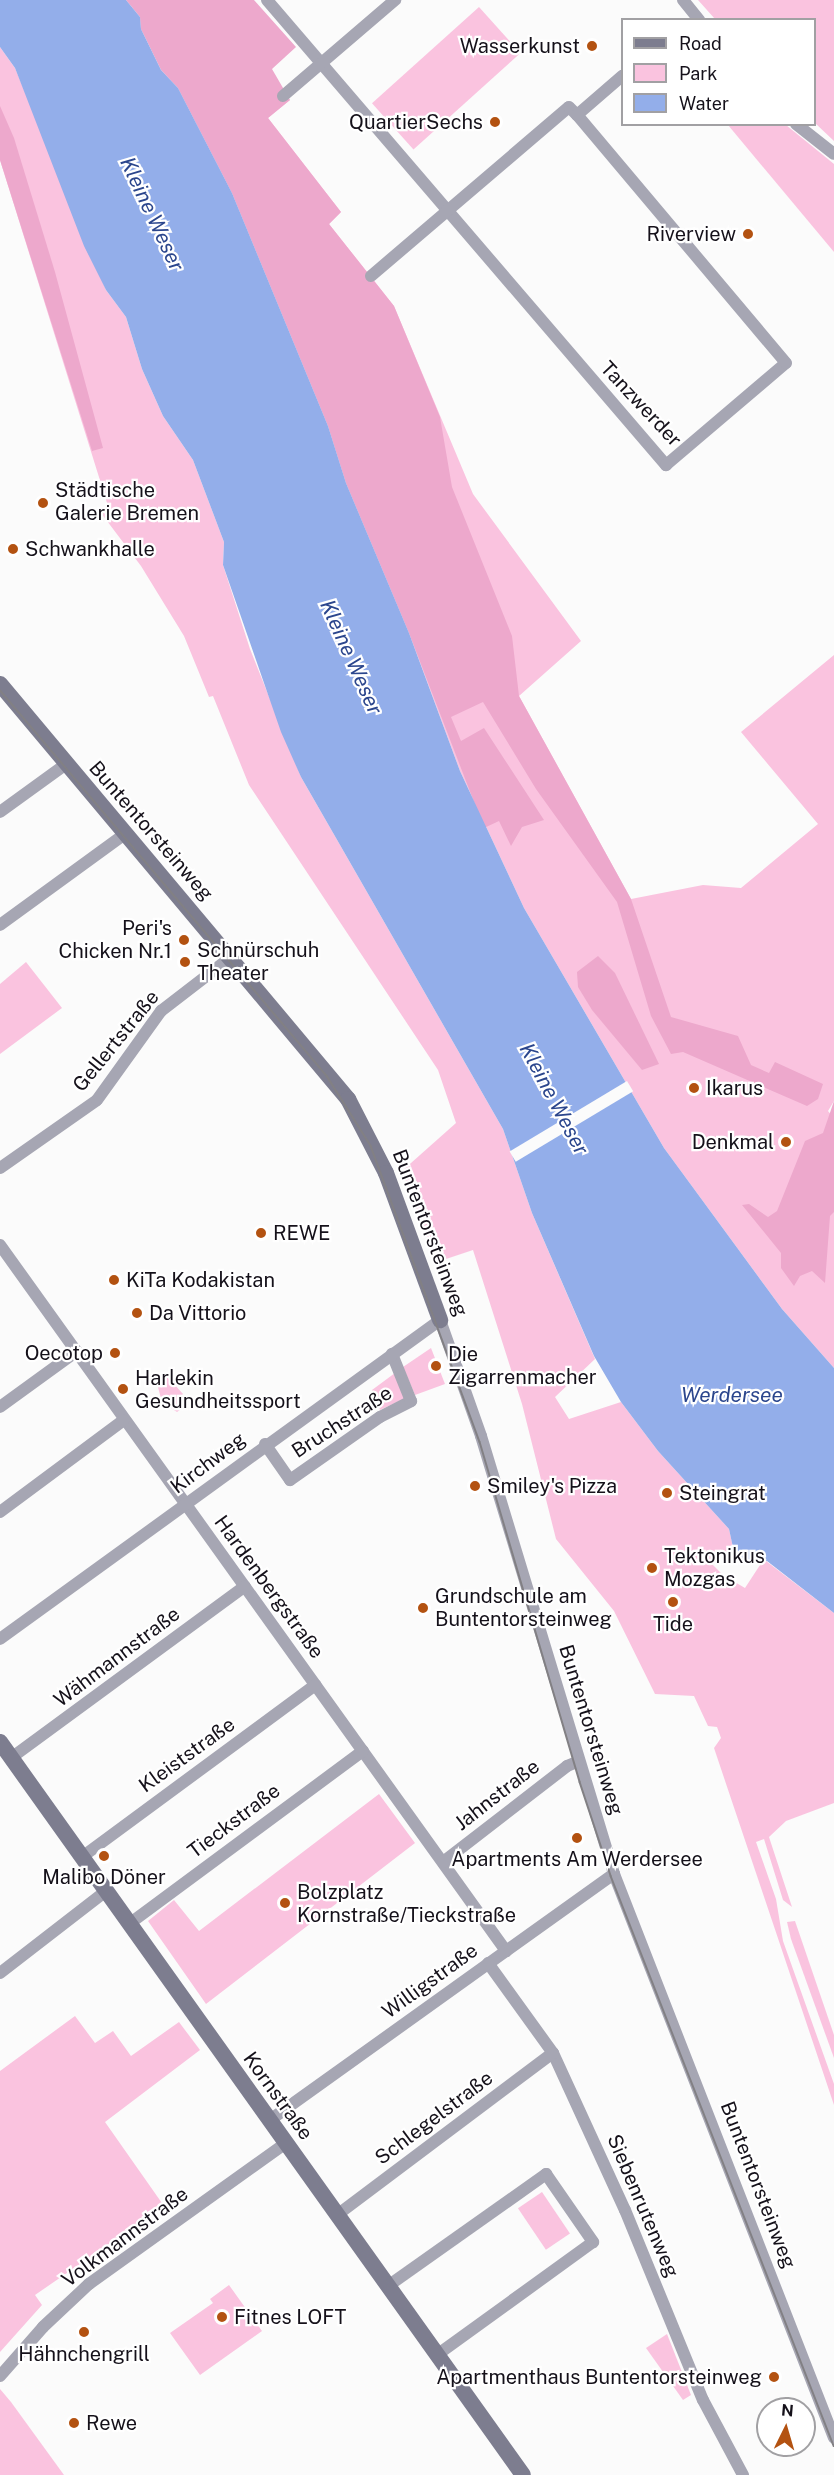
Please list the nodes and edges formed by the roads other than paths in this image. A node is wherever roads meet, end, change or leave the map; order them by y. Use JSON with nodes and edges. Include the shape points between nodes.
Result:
{"nodes":[{"id":1,"x":267,"y":0,"type":"edge"},
{"id":2,"x":394,"y":0,"type":"edge"},
{"id":3,"x":683,"y":0,"type":"edge"},
{"id":4,"x":695,"y":18,"type":"edge"},
{"id":5,"x":321,"y":63,"type":"junction"},
{"id":6,"x":621,"y":77,"type":"edge"},
{"id":7,"x":283,"y":96,"type":"dead end"},
{"id":8,"x":577,"y":115,"type":"junction"},
{"id":9,"x":799,"y":126,"type":"edge"},
{"id":10,"x":834,"y":154,"type":"edge"},
{"id":11,"x":450,"y":210,"type":"junction"},
{"id":12,"x":370,"y":276,"type":"dead end"},
{"id":13,"x":0,"y":684,"type":"edge"},
{"id":14,"x":66,"y":764,"type":"junction"},
{"id":15,"x":0,"y":812,"type":"edge"},
{"id":16,"x":126,"y":832,"type":"junction"},
{"id":17,"x":0,"y":925,"type":"edge"},
{"id":18,"x":231,"y":957,"type":"junction"},
{"id":19,"x":0,"y":1168,"type":"edge"},
{"id":20,"x":0,"y":1245,"type":"edge"},
{"id":21,"x":440,"y":1320,"type":"junction"},
{"id":22,"x":77,"y":1351,"type":"junction"},
{"id":23,"x":392,"y":1354,"type":"junction"},
{"id":24,"x":0,"y":1407,"type":"edge"},
{"id":25,"x":124,"y":1420,"type":"junction"},
{"id":26,"x":265,"y":1444,"type":"junction"},
{"id":27,"x":186,"y":1505,"type":"junction"},
{"id":28,"x":0,"y":1512,"type":"edge"},
{"id":29,"x":245,"y":1586,"type":"junction"},
{"id":30,"x":0,"y":1639,"type":"edge"},
{"id":31,"x":315,"y":1685,"type":"junction"},
{"id":32,"x":0,"y":1742,"type":"edge"},
{"id":33,"x":363,"y":1751,"type":"junction"},
{"id":34,"x":11,"y":1758,"type":"junction"},
{"id":35,"x":577,"y":1762,"type":"junction"},
{"id":36,"x":82,"y":1857,"type":"junction"},
{"id":37,"x":443,"y":1863,"type":"junction"},
{"id":38,"x":614,"y":1874,"type":"junction"},
{"id":39,"x":106,"y":1891,"type":"junction"},
{"id":40,"x":129,"y":1924,"type":"junction"},
{"id":41,"x":506,"y":1951,"type":"junction"},
{"id":42,"x":488,"y":1963,"type":"junction"},
{"id":43,"x":0,"y":1973,"type":"edge"},
{"id":44,"x":554,"y":2053,"type":"junction"},
{"id":45,"x":270,"y":2120,"type":"junction"},
{"id":46,"x":286,"y":2143,"type":"junction"},
{"id":47,"x":337,"y":2215,"type":"junction"},
{"id":48,"x":388,"y":2286,"type":"junction"},
{"id":49,"x":437,"y":2355,"type":"junction"},
{"id":50,"x":0,"y":2376,"type":"edge"},
{"id":51,"x":834,"y":2438,"type":"edge"},
{"id":52,"x":523,"y":2475,"type":"edge"},
{"id":53,"x":743,"y":2475,"type":"edge"}],
"edges":[{"from":1,"to":5,"type":"street","name":"Tanzwerder"},
{"from":2,"to":5,"type":"street"},
{"from":3,"to":4,"type":"street"},
{"from":5,"to":7,"type":"street"},
{"from":5,"to":11,"type":"street","name":"Tanzwerder"},
{"from":6,"to":8,"type":"street"},
{"from":8,"to":11,"type":"street","via":[[569,107]]},
{"from":8,"to":11,"type":"street","name":"Tanzwerder","via":[[786,363],[666,465],[548,331]]},
{"from":9,"to":10,"type":"street"},
{"from":11,"to":12,"type":"street"},
{"from":13,"to":14,"type":"street","name":"Buntentorsteinweg"},
{"from":14,"to":15,"type":"street"},
{"from":14,"to":16,"type":"street","name":"Buntentorsteinweg"},
{"from":16,"to":17,"type":"street"},
{"from":16,"to":18,"type":"street","name":"Buntentorsteinweg"},
{"from":18,"to":19,"type":"street","name":"Gellertstraße","via":[[161,1011],[97,1100]]},
{"from":18,"to":21,"type":"street","name":"Buntentorsteinweg","via":[[360,1118],[386,1173]]},
{"from":20,"to":22,"type":"street","name":"Hardenbergstraße"},
{"from":21,"to":23,"type":"street","name":"Kirchweg"},
{"from":21,"to":35,"type":"street","name":"Buntentorsteinweg","via":[[481,1436]]},
{"from":22,"to":24,"type":"street"},
{"from":22,"to":25,"type":"street","name":"Hardenbergstraße"},
{"from":23,"to":26,"type":"street","name":"Kirchweg"},
{"from":23,"to":26,"type":"street","name":"Bruchstraße","via":[[411,1401],[380,1417],[290,1480]]},
{"from":25,"to":27,"type":"street","name":"Hardenbergstraße"},
{"from":25,"to":28,"type":"street"},
{"from":26,"to":27,"type":"street","name":"Kirchweg"},
{"from":27,"to":29,"type":"street","name":"Hardenbergstraße"},
{"from":27,"to":30,"type":"street","name":"Kirchweg"},
{"from":29,"to":31,"type":"street","name":"Hardenbergstraße"},
{"from":29,"to":34,"type":"street","name":"Wähmannstraße"},
{"from":31,"to":33,"type":"street","name":"Hardenbergstraße"},
{"from":31,"to":36,"type":"street","name":"Kleiststraße"},
{"from":32,"to":34,"type":"street","name":"Kornstraße"},
{"from":33,"to":37,"type":"street","name":"Hardenbergstraße"},
{"from":33,"to":40,"type":"street","name":"Tieckstraße"},
{"from":34,"to":36,"type":"street","name":"Kornstraße"},
{"from":35,"to":37,"type":"street","name":"Jahnstraße"},
{"from":35,"to":38,"type":"street","name":"Buntentorsteinweg"},
{"from":36,"to":39,"type":"street","name":"Kornstraße"},
{"from":37,"to":41,"type":"street","name":"Hardenbergstraße"},
{"from":38,"to":41,"type":"street","name":"Willigstraße"},
{"from":38,"to":51,"type":"street","name":"Buntentorsteinweg"},
{"from":39,"to":40,"type":"street","name":"Kornstraße"},
{"from":39,"to":43,"type":"street"},
{"from":40,"to":45,"type":"street","name":"Kornstraße"},
{"from":41,"to":42,"type":"street","name":"Willigstraße"},
{"from":42,"to":44,"type":"street","name":"Siebenrutenweg"},
{"from":42,"to":45,"type":"street","name":"Willigstraße"},
{"from":44,"to":47,"type":"street","name":"Schlegelstraße"},
{"from":44,"to":53,"type":"street","name":"Siebenrutenweg","via":[[625,2210],[703,2400]]},
{"from":45,"to":46,"type":"street","name":"Kornstraße"},
{"from":46,"to":47,"type":"street","name":"Kornstraße"},
{"from":46,"to":50,"type":"street","name":"Volkmannstraße","via":[[89,2284],[42,2328]]},
{"from":47,"to":48,"type":"street","name":"Kornstraße"},
{"from":48,"to":49,"type":"street","name":"Kornstraße"},
{"from":48,"to":49,"type":"street","via":[[546,2174],[593,2242]]},
{"from":49,"to":52,"type":"street","name":"Kornstraße"}]}
